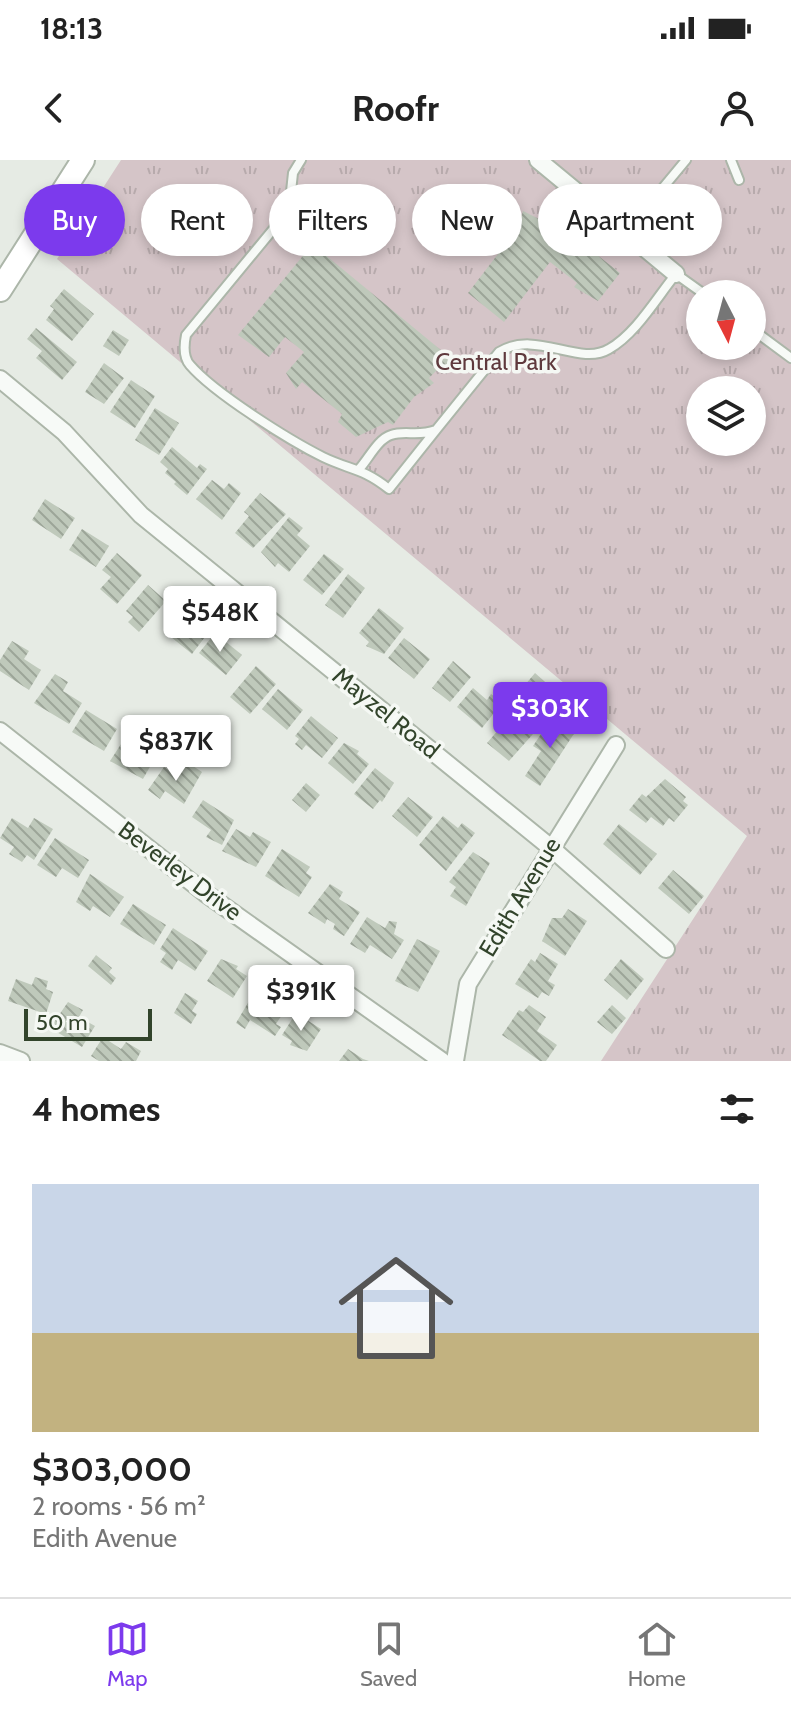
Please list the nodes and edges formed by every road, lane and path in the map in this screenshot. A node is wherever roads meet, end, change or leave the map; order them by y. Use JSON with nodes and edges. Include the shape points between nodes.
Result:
{"nodes":[{"id":1,"x":83,"y":160,"type":"edge"},
{"id":2,"x":301,"y":160,"type":"edge"},
{"id":3,"x":538,"y":160,"type":"edge"},
{"id":4,"x":686,"y":160,"type":"edge"},
{"id":5,"x":731,"y":160,"type":"edge"},
{"id":6,"x":739,"y":180,"type":"dead end"},
{"id":7,"x":568,"y":184,"type":"edge"},
{"id":8,"x":666,"y":184,"type":"edge"},
{"id":9,"x":655,"y":256,"type":"edge"},
{"id":10,"x":676,"y":274,"type":"junction"},
{"id":11,"x":686,"y":281,"type":"edge"},
{"id":12,"x":0,"y":290,"type":"edge"},
{"id":13,"x":766,"y":339,"type":"edge"},
{"id":14,"x":791,"y":358,"type":"edge"},
{"id":15,"x":0,"y":379,"type":"edge"},
{"id":16,"x":436,"y":430,"type":"junction"},
{"id":17,"x":360,"y":468,"type":"junction"},
{"id":18,"x":0,"y":731,"type":"edge"},
{"id":19,"x":616,"y":745,"type":"dead end"},
{"id":20,"x":550,"y":847,"type":"junction"},
{"id":21,"x":666,"y":949,"type":"dead end"},
{"id":22,"x":0,"y":1053,"type":"edge"},
{"id":23,"x":21,"y":1061,"type":"edge"},
{"id":24,"x":442,"y":1061,"type":"edge"},
{"id":25,"x":455,"y":1061,"type":"edge"}],
"edges":[{"from":1,"to":12,"type":"main road"},
{"from":2,"to":17,"type":"lane","via":[[293,173],[289,210],[186,335],[185,355],[189,364],[251,413],[325,458]]},
{"from":3,"to":7,"type":"street"},
{"from":4,"to":8,"type":"lane"},
{"from":5,"to":6,"type":"lane"},
{"from":9,"to":10,"type":"street"},
{"from":10,"to":11,"type":"lane"},
{"from":10,"to":16,"type":"lane","via":[[607,351],[508,346]]},
{"from":13,"to":14,"type":"lane"},
{"from":15,"to":20,"type":"street","name":"Mayzel Road","via":[[64,432],[141,515]]},
{"from":16,"to":17,"type":"lane","via":[[421,436],[393,434]]},
{"from":16,"to":17,"type":"lane","via":[[389,489]]},
{"from":18,"to":24,"type":"street","name":"Beverley Drive","via":[[205,893]]},
{"from":19,"to":20,"type":"street","name":"Edith Avenue"},
{"from":20,"to":21,"type":"street","name":"Mayzel Road"},
{"from":20,"to":25,"type":"street","name":"Edith Avenue","via":[[468,984]]},
{"from":22,"to":23,"type":"street"}]}
